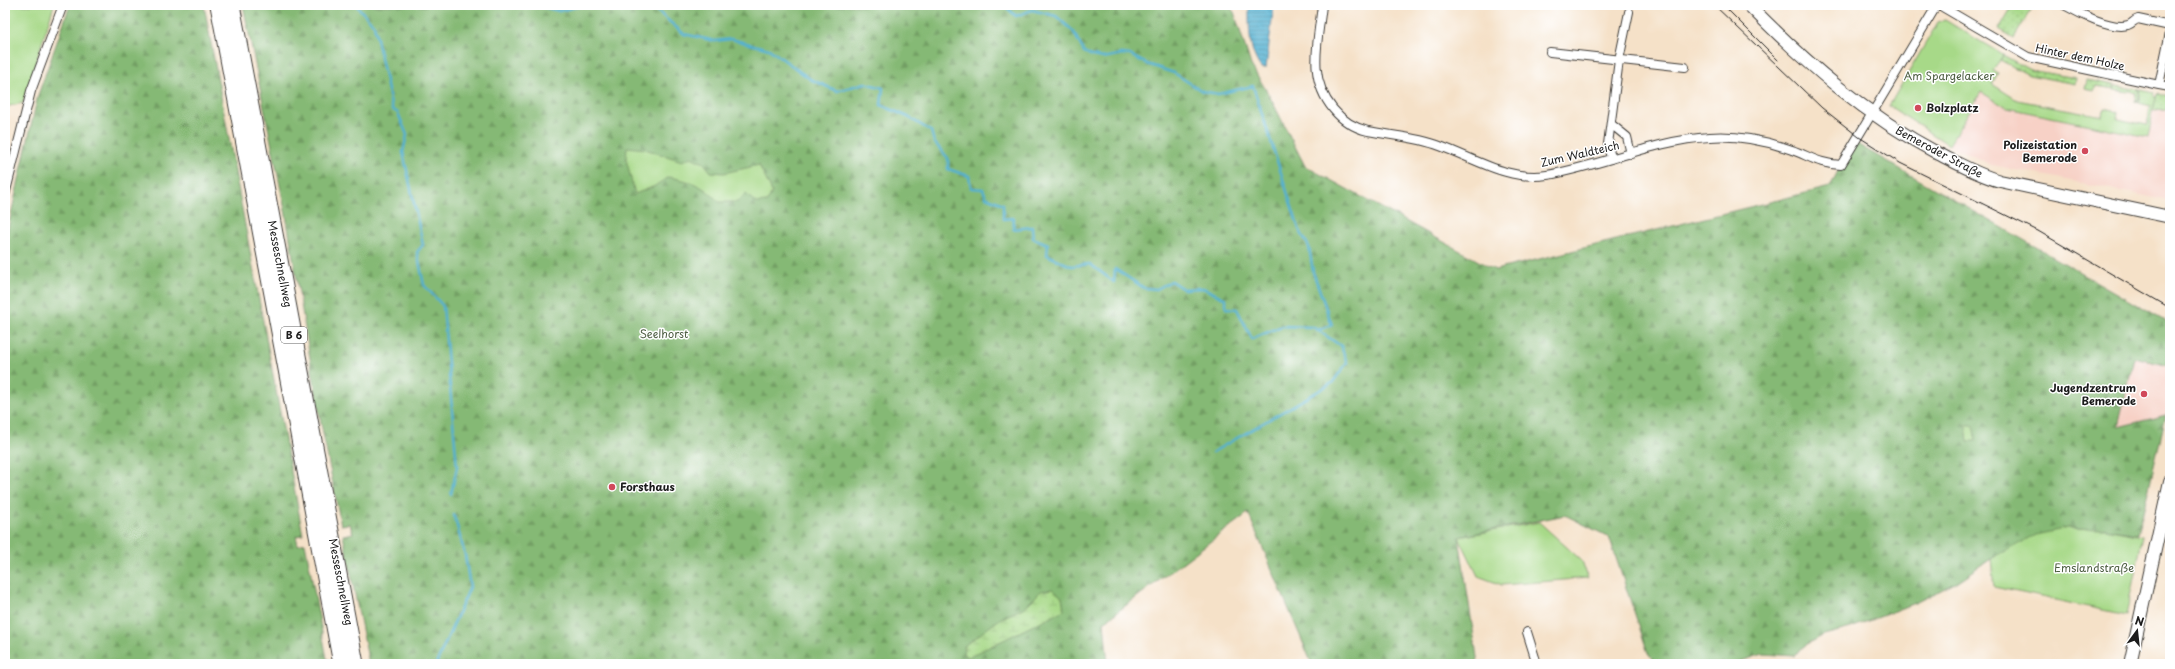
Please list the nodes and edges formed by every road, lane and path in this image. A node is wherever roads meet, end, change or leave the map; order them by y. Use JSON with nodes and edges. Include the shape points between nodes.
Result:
{"nodes":[{"id":1,"x":63,"y":5,"type":"edge"},
{"id":2,"x":218,"y":5,"type":"edge"},
{"id":3,"x":232,"y":5,"type":"edge"},
{"id":4,"x":1322,"y":5,"type":"edge"},
{"id":5,"x":1749,"y":5,"type":"edge"},
{"id":6,"x":1938,"y":5,"type":"edge"},
{"id":7,"x":2064,"y":5,"type":"edge"},
{"id":8,"x":1629,"y":12,"type":"dead end"},
{"id":9,"x":2170,"y":26,"type":"edge"},
{"id":10,"x":2170,"y":32,"type":"edge"},
{"id":11,"x":1550,"y":52,"type":"dead end"},
{"id":12,"x":1620,"y":60,"type":"junction"},
{"id":13,"x":1685,"y":67,"type":"dead end"},
{"id":14,"x":2159,"y":85,"type":"junction"},
{"id":15,"x":2170,"y":87,"type":"edge"},
{"id":16,"x":1872,"y":114,"type":"junction"},
{"id":17,"x":1611,"y":124,"type":"junction"},
{"id":18,"x":1631,"y":154,"type":"junction"},
{"id":19,"x":1611,"y":160,"type":"junction"},
{"id":20,"x":5,"y":195,"type":"edge"},
{"id":21,"x":2170,"y":217,"type":"edge"},
{"id":22,"x":2170,"y":481,"type":"edge"},
{"id":23,"x":1527,"y":632,"type":"dead end"},
{"id":24,"x":341,"y":664,"type":"edge"},
{"id":25,"x":356,"y":664,"type":"edge"},
{"id":26,"x":1537,"y":664,"type":"edge"},
{"id":27,"x":2130,"y":664,"type":"edge"}],
"edges":[{"from":1,"to":20,"type":"street","via":[[31,91]]},
{"from":2,"to":24,"type":"highway","name":"Messeschnellweg","number":"B 6"},
{"from":3,"to":25,"type":"highway","name":"Messeschnellweg","number":"B 6"},
{"from":4,"to":19,"type":"street","name":"Zum Waldteich","via":[[1316,54],[1319,88],[1338,115],[1350,124],[1366,130],[1427,142],[1496,170],[1521,176],[1546,175]]},
{"from":5,"to":16,"type":"main road","name":"Bemeroder Straße","via":[[1801,56]]},
{"from":6,"to":14,"type":"street","name":"Hinter dem Holze","via":[[2028,57]]},
{"from":6,"to":16,"type":"street"},
{"from":7,"to":9,"type":"street","via":[[2088,19],[2128,25],[2138,18]]},
{"from":8,"to":12,"type":"street"},
{"from":10,"to":14,"type":"street"},
{"from":11,"to":12,"type":"street"},
{"from":12,"to":13,"type":"street"},
{"from":12,"to":17,"type":"street"},
{"from":14,"to":15,"type":"street","name":"Hinter dem Holze"},
{"from":16,"to":18,"type":"street","name":"Zum Waldteich","via":[[1840,165],[1824,164],[1775,145],[1732,137],[1691,139]]},
{"from":16,"to":21,"type":"main road","name":"Bemeroder Straße","via":[[1933,151],[1987,177]]},
{"from":17,"to":18,"type":"street","via":[[1626,137]]},
{"from":17,"to":19,"type":"street","via":[[1608,144]]},
{"from":18,"to":19,"type":"street","name":"Zum Waldteich"},
{"from":22,"to":27,"type":"main road"},
{"from":23,"to":26,"type":"street"}]}
